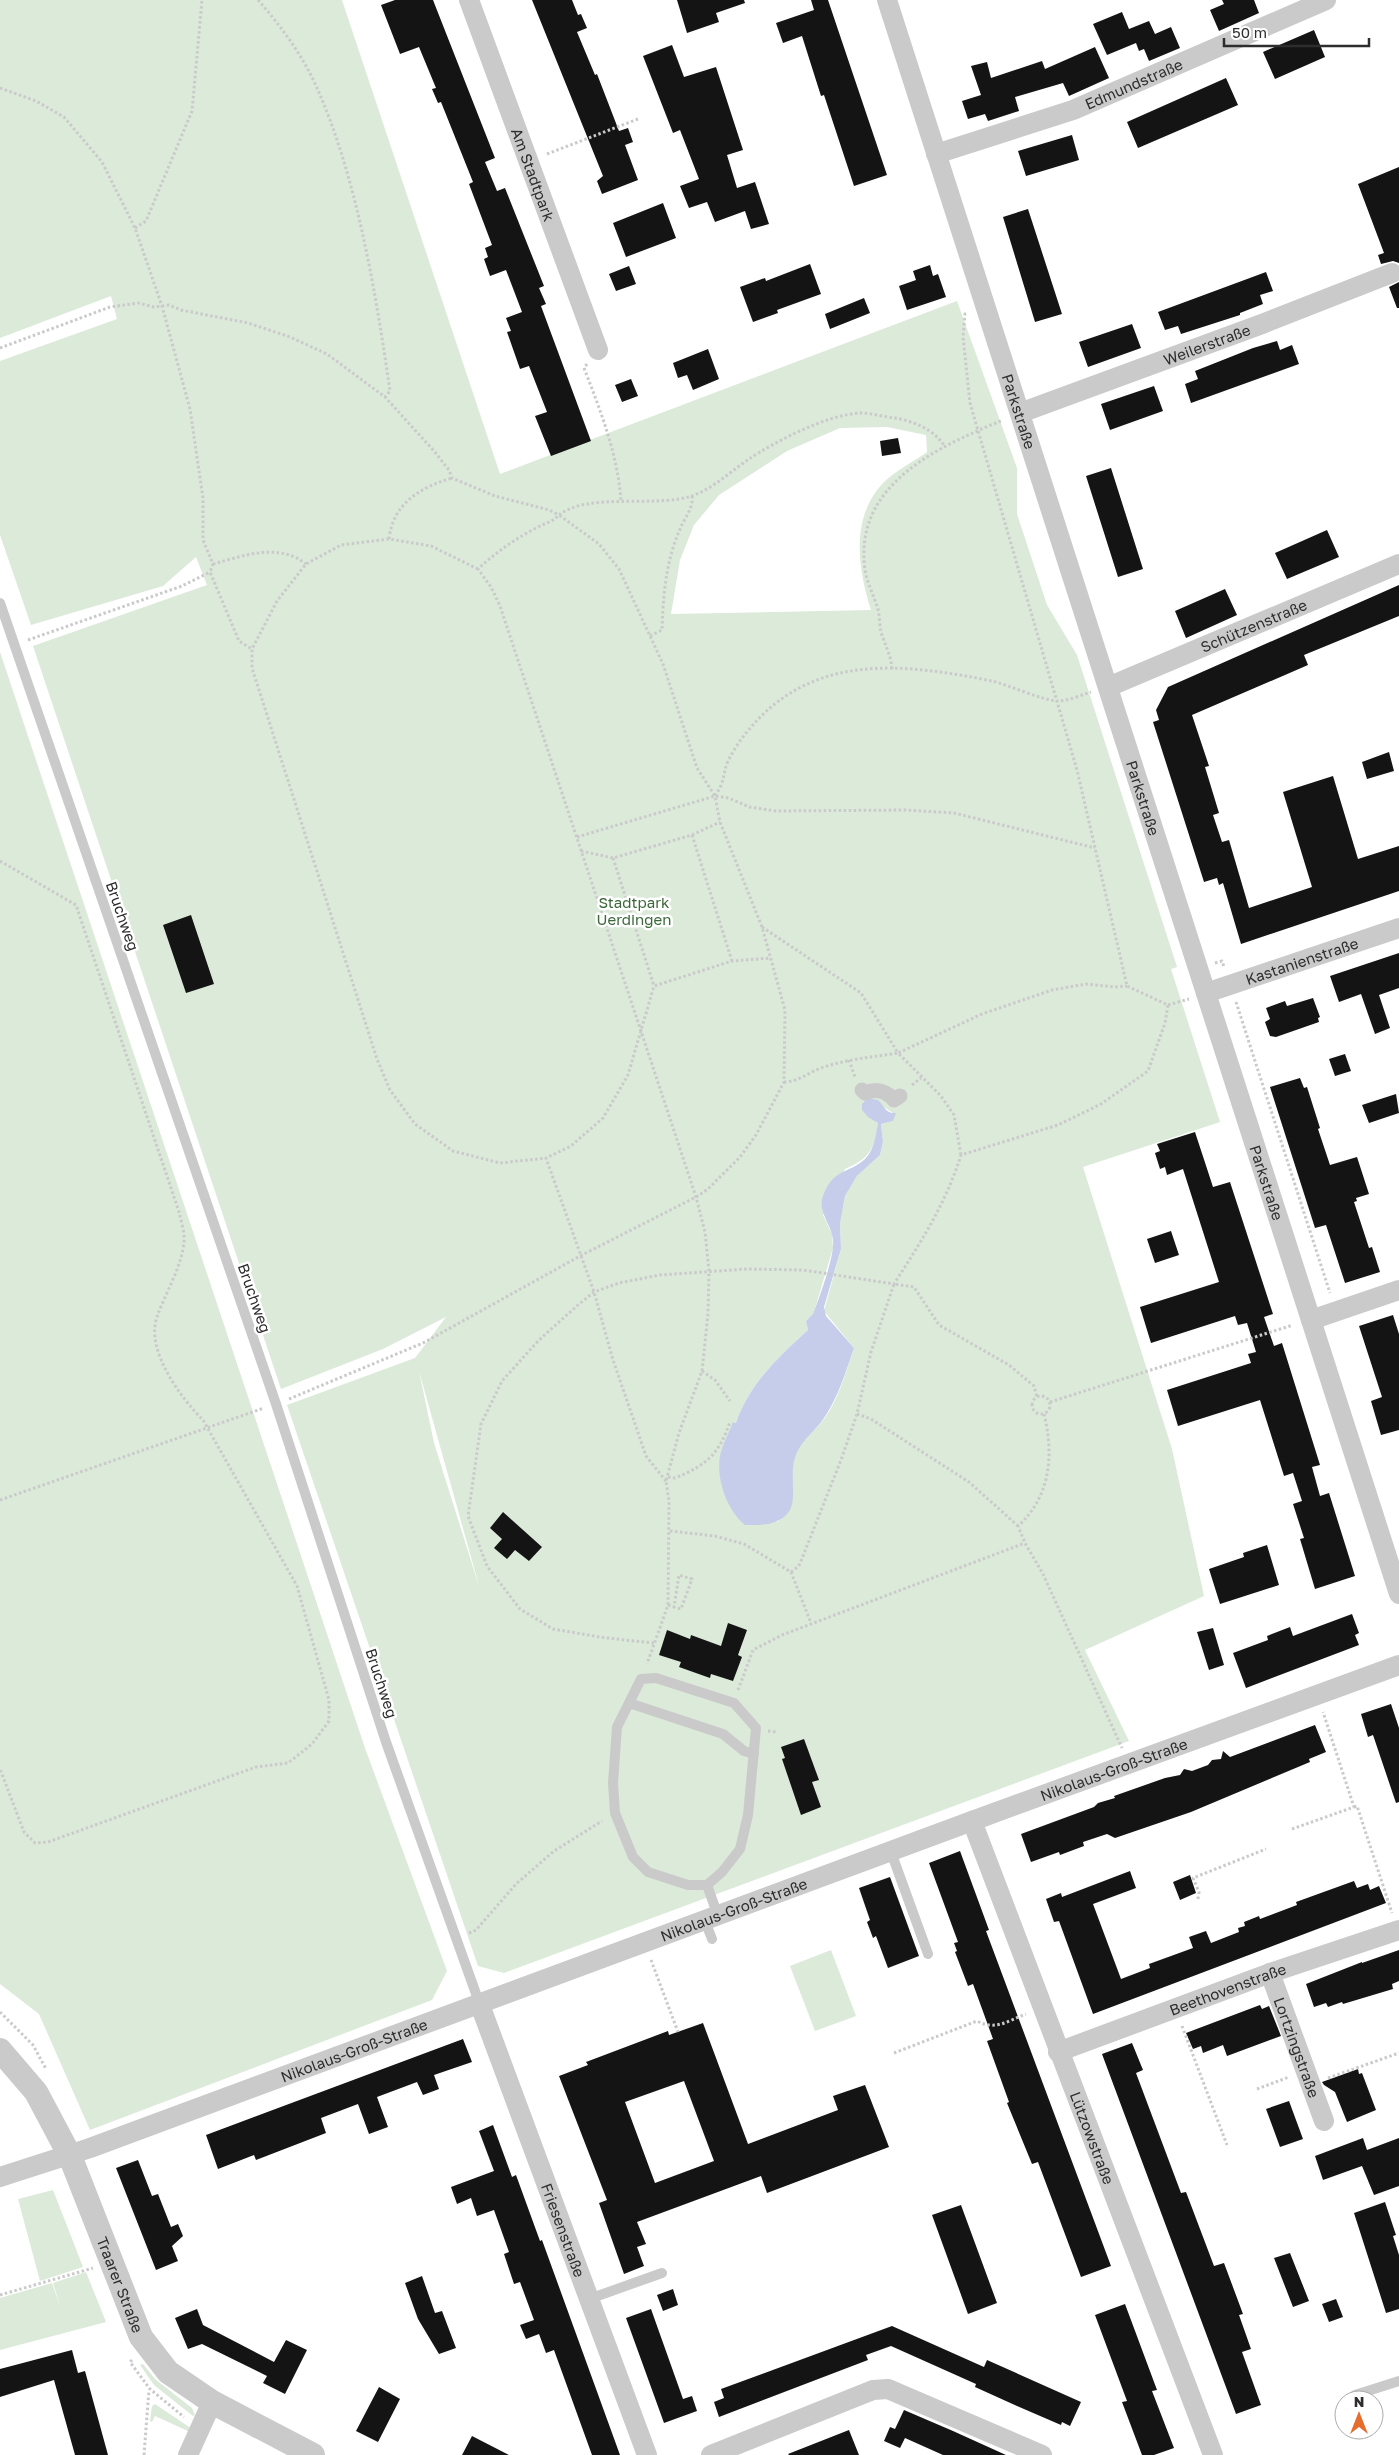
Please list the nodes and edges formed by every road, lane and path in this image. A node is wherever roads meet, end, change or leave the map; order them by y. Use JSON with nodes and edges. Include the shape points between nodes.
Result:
{"nodes":[{"id":1,"x":202,"y":0,"type":"edge"},
{"id":2,"x":258,"y":0,"type":"edge"},
{"id":3,"x":469,"y":0,"type":"edge"},
{"id":4,"x":887,"y":0,"type":"edge"},
{"id":5,"x":1326,"y":0,"type":"edge"},
{"id":6,"x":0,"y":88,"type":"edge"},
{"id":7,"x":638,"y":119,"type":"dead end"},
{"id":8,"x":936,"y":154,"type":"junction"},
{"id":9,"x":528,"y":162,"type":"junction"},
{"id":10,"x":135,"y":228,"type":"junction"},
{"id":11,"x":1392,"y":273,"type":"dead end"},
{"id":12,"x":162,"y":306,"type":"junction"},
{"id":13,"x":984,"y":306,"type":"junction"},
{"id":14,"x":0,"y":348,"type":"edge"},
{"id":15,"x":598,"y":350,"type":"joint"},
{"id":16,"x":384,"y":398,"type":"junction"},
{"id":17,"x":1020,"y":413,"type":"junction"},
{"id":18,"x":979,"y":430,"type":"junction"},
{"id":19,"x":944,"y":447,"type":"junction"},
{"id":20,"x":452,"y":478,"type":"junction"},
{"id":21,"x":692,"y":496,"type":"junction"},
{"id":22,"x":622,"y":502,"type":"junction"},
{"id":23,"x":559,"y":515,"type":"junction"},
{"id":24,"x":389,"y":538,"type":"junction"},
{"id":25,"x":213,"y":564,"type":"junction"},
{"id":26,"x":306,"y":564,"type":"junction"},
{"id":27,"x":1399,"y":564,"type":"edge"},
{"id":28,"x":478,"y":570,"type":"junction"},
{"id":29,"x":210,"y":572,"type":"junction"},
{"id":30,"x":0,"y":602,"type":"edge"},
{"id":31,"x":650,"y":636,"type":"junction"},
{"id":32,"x":14,"y":645,"type":"junction"},
{"id":33,"x":252,"y":648,"type":"junction"},
{"id":34,"x":892,"y":668,"type":"junction"},
{"id":35,"x":1108,"y":687,"type":"junction"},
{"id":36,"x":1057,"y":701,"type":"junction"},
{"id":37,"x":715,"y":796,"type":"junction"},
{"id":38,"x":720,"y":822,"type":"junction"},
{"id":39,"x":692,"y":835,"type":"junction"},
{"id":40,"x":577,"y":837,"type":"junction"},
{"id":41,"x":1095,"y":848,"type":"junction"},
{"id":42,"x":581,"y":851,"type":"junction"},
{"id":43,"x":613,"y":858,"type":"junction"},
{"id":44,"x":0,"y":862,"type":"edge"},
{"id":45,"x":762,"y":927,"type":"junction"},
{"id":46,"x":1399,"y":928,"type":"edge"},
{"id":47,"x":771,"y":958,"type":"junction"},
{"id":48,"x":732,"y":961,"type":"junction"},
{"id":49,"x":1222,"y":961,"type":"dead end"},
{"id":50,"x":654,"y":986,"type":"junction"},
{"id":51,"x":1127,"y":986,"type":"junction"},
{"id":52,"x":1230,"y":986,"type":"junction"},
{"id":53,"x":1206,"y":994,"type":"junction"},
{"id":54,"x":640,"y":1031,"type":"junction"},
{"id":55,"x":848,"y":1060,"type":"dead end"},
{"id":56,"x":861,"y":1088,"type":"joint"},
{"id":57,"x":900,"y":1096,"type":"dead end"},
{"id":58,"x":546,"y":1158,"type":"junction"},
{"id":59,"x":696,"y":1197,"type":"junction"},
{"id":60,"x":580,"y":1256,"type":"junction"},
{"id":61,"x":709,"y":1271,"type":"junction"},
{"id":62,"x":894,"y":1284,"type":"junction"},
{"id":63,"x":1399,"y":1290,"type":"edge"},
{"id":64,"x":594,"y":1292,"type":"junction"},
{"id":65,"x":1335,"y":1312,"type":"junction"},
{"id":66,"x":1310,"y":1320,"type":"junction"},
{"id":67,"x":702,"y":1371,"type":"junction"},
{"id":68,"x":1037,"y":1397,"type":"junction"},
{"id":69,"x":730,"y":1401,"type":"dead end"},
{"id":70,"x":1050,"y":1402,"type":"junction"},
{"id":71,"x":276,"y":1404,"type":"junction"},
{"id":72,"x":857,"y":1414,"type":"junction"},
{"id":73,"x":1044,"y":1414,"type":"junction"},
{"id":74,"x":730,"y":1422,"type":"dead end"},
{"id":75,"x":207,"y":1429,"type":"junction"},
{"id":76,"x":668,"y":1476,"type":"junction"},
{"id":77,"x":666,"y":1481,"type":"junction"},
{"id":78,"x":0,"y":1500,"type":"edge"},
{"id":79,"x":1018,"y":1526,"type":"junction"},
{"id":80,"x":670,"y":1531,"type":"junction"},
{"id":81,"x":1025,"y":1543,"type":"junction"},
{"id":82,"x":791,"y":1572,"type":"junction"},
{"id":83,"x":1399,"y":1594,"type":"edge"},
{"id":84,"x":668,"y":1605,"type":"junction"},
{"id":85,"x":674,"y":1607,"type":"junction"},
{"id":86,"x":811,"y":1623,"type":"junction"},
{"id":87,"x":654,"y":1643,"type":"junction"},
{"id":88,"x":1399,"y":1665,"type":"edge"},
{"id":89,"x":642,"y":1679,"type":"junction"},
{"id":90,"x":1317,"y":1695,"type":"junction"},
{"id":91,"x":629,"y":1703,"type":"junction"},
{"id":92,"x":734,"y":1703,"type":"junction"},
{"id":93,"x":754,"y":1754,"type":"junction"},
{"id":94,"x":1128,"y":1763,"type":"junction"},
{"id":95,"x":0,"y":1769,"type":"edge"},
{"id":96,"x":1354,"y":1807,"type":"junction"},
{"id":97,"x":615,"y":1813,"type":"junction"},
{"id":98,"x":972,"y":1821,"type":"junction"},
{"id":99,"x":1292,"y":1829,"type":"dead end"},
{"id":100,"x":1266,"y":1849,"type":"dead end"},
{"id":101,"x":891,"y":1852,"type":"junction"},
{"id":102,"x":706,"y":1885,"type":"junction"},
{"id":103,"x":1198,"y":1899,"type":"dead end"},
{"id":104,"x":712,"y":1918,"type":"junction"},
{"id":105,"x":1398,"y":1930,"type":"edge"},
{"id":106,"x":456,"y":1938,"type":"junction"},
{"id":107,"x":712,"y":1939,"type":"dead end"},
{"id":108,"x":645,"y":1943,"type":"junction"},
{"id":109,"x":928,"y":1954,"type":"dead end"},
{"id":110,"x":1270,"y":1973,"type":"junction"},
{"id":111,"x":480,"y":2005,"type":"junction"},
{"id":112,"x":1042,"y":2007,"type":"junction"},
{"id":113,"x":1176,"y":2009,"type":"junction"},
{"id":114,"x":678,"y":2032,"type":"dead end"},
{"id":115,"x":0,"y":2050,"type":"edge"},
{"id":116,"x":894,"y":2052,"type":"dead end"},
{"id":117,"x":1058,"y":2052,"type":"junction"},
{"id":118,"x":1399,"y":2053,"type":"edge"},
{"id":119,"x":1308,"y":2078,"type":"junction"},
{"id":120,"x":1257,"y":2089,"type":"dead end"},
{"id":121,"x":1324,"y":2121,"type":"dead end"},
{"id":122,"x":1226,"y":2146,"type":"dead end"},
{"id":123,"x":70,"y":2156,"type":"junction"},
{"id":124,"x":0,"y":2176,"type":"edge"},
{"id":125,"x":111,"y":2263,"type":"junction"},
{"id":126,"x":662,"y":2273,"type":"dead end"},
{"id":127,"x":0,"y":2296,"type":"edge"},
{"id":128,"x":589,"y":2299,"type":"junction"},
{"id":129,"x":1399,"y":2381,"type":"edge"},
{"id":130,"x":150,"y":2389,"type":"dead end"},
{"id":131,"x":1371,"y":2390,"type":"edge"},
{"id":132,"x":212,"y":2402,"type":"junction"},
{"id":133,"x":145,"y":2437,"type":"junction"},
{"id":134,"x":152,"y":2438,"type":"dead end"},
{"id":135,"x":144,"y":2455,"type":"edge"},
{"id":136,"x":188,"y":2455,"type":"edge"},
{"id":137,"x":313,"y":2455,"type":"edge"},
{"id":138,"x":647,"y":2455,"type":"edge"},
{"id":139,"x":712,"y":2455,"type":"edge"},
{"id":140,"x":1042,"y":2455,"type":"edge"},
{"id":141,"x":1213,"y":2455,"type":"edge"}],
"edges":[{"from":1,"to":10,"type":"path","via":[[192,111],[146,221]]},
{"from":2,"to":16,"type":"path","via":[[287,37],[318,88],[347,172],[382,337],[390,391]]},
{"from":3,"to":9,"type":"street","name":"Am Stadtpark"},
{"from":4,"to":8,"type":"street","name":"Parkstraße"},
{"from":5,"to":8,"type":"street","name":"Edmundstraße","via":[[1073,110]]},
{"from":6,"to":10,"type":"path","via":[[36,101],[64,117],[102,162]]},
{"from":7,"to":9,"type":"path"},
{"from":8,"to":13,"type":"street","name":"Parkstraße"},
{"from":9,"to":15,"type":"street","name":"Am Stadtpark"},
{"from":10,"to":12,"type":"path"},
{"from":11,"to":17,"type":"street","name":"Weilerstraße"},
{"from":12,"to":14,"type":"path","via":[[138,303],[110,307]]},
{"from":12,"to":16,"type":"path","via":[[248,323],[290,336],[327,354]]},
{"from":12,"to":25,"type":"path","via":[[190,409],[203,498],[203,540]]},
{"from":13,"to":17,"type":"street","name":"Parkstraße"},
{"from":13,"to":18,"type":"path","via":[[965,314],[964,338],[970,403]]},
{"from":15,"to":22,"type":"path","via":[[584,368],[609,434]]},
{"from":16,"to":20,"type":"path","via":[[434,451]]},
{"from":17,"to":18,"type":"path"},
{"from":17,"to":35,"type":"street","name":"Parkstraße"},
{"from":18,"to":19,"type":"path"},
{"from":18,"to":36,"type":"path"},
{"from":19,"to":21,"type":"path","via":[[938,436],[907,420],[860,413],[823,422],[778,441]]},
{"from":19,"to":34,"type":"path","via":[[886,490],[868,525],[865,569]]},
{"from":20,"to":23,"type":"path","via":[[495,496]]},
{"from":20,"to":24,"type":"path","via":[[431,484],[411,496],[397,515]]},
{"from":21,"to":22,"type":"path"},
{"from":21,"to":31,"type":"path","via":[[694,502],[669,561],[662,630]]},
{"from":22,"to":23,"type":"path","via":[[566,509]]},
{"from":23,"to":28,"type":"path","via":[[494,554]]},
{"from":23,"to":31,"type":"path","via":[[600,544],[619,570]]},
{"from":24,"to":26,"type":"path","via":[[341,545]]},
{"from":24,"to":28,"type":"path","via":[[431,546]]},
{"from":25,"to":26,"type":"path","via":[[269,551],[297,557]]},
{"from":25,"to":29,"type":"path"},
{"from":26,"to":33,"type":"path","via":[[277,601]]},
{"from":27,"to":35,"type":"street","name":"Schützenstraße"},
{"from":28,"to":40,"type":"path","via":[[500,606]]},
{"from":29,"to":32,"type":"path","via":[[182,586]]},
{"from":29,"to":33,"type":"path","via":[[239,642]]},
{"from":30,"to":32,"type":"lane","name":"Bruchweg"},
{"from":31,"to":37,"type":"path","via":[[664,664],[698,768]]},
{"from":32,"to":71,"type":"lane","name":"Bruchweg"},
{"from":33,"to":58,"type":"path","via":[[252,668],[377,1059],[390,1090],[415,1124],[453,1151],[500,1163]]},
{"from":34,"to":36,"type":"path","via":[[994,682]]},
{"from":34,"to":37,"type":"path","via":[[839,672],[812,680],[786,697],[746,732],[728,762],[723,784]]},
{"from":35,"to":36,"type":"path"},
{"from":35,"to":53,"type":"street","name":"Parkstraße"},
{"from":36,"to":41,"type":"path"},
{"from":37,"to":38,"type":"path"},
{"from":37,"to":40,"type":"path"},
{"from":37,"to":41,"type":"path","via":[[776,812],[905,810],[954,813]]},
{"from":38,"to":39,"type":"path"},
{"from":38,"to":45,"type":"path"},
{"from":39,"to":43,"type":"path"},
{"from":39,"to":48,"type":"path"},
{"from":40,"to":42,"type":"path"},
{"from":41,"to":51,"type":"path"},
{"from":42,"to":43,"type":"path"},
{"from":42,"to":54,"type":"path"},
{"from":43,"to":50,"type":"path"},
{"from":44,"to":75,"type":"path","via":[[76,905],[179,1212],[184,1241],[156,1319],[154,1340],[164,1366]]},
{"from":45,"to":47,"type":"path"},
{"from":45,"to":51,"type":"path","via":[[862,992],[898,1053],[982,1014],[1052,990],[1086,984]]},
{"from":46,"to":52,"type":"street","name":"Kastanienstraße"},
{"from":47,"to":48,"type":"path"},
{"from":47,"to":59,"type":"path","via":[[784,1010],[784,1082],[740,1157]]},
{"from":48,"to":50,"type":"path"},
{"from":49,"to":52,"type":"path"},
{"from":50,"to":54,"type":"path"},
{"from":51,"to":62,"type":"path","via":[[1168,1005],[1148,1071],[1101,1104],[1058,1125],[961,1156],[951,1187],[936,1217]]},
{"from":52,"to":53,"type":"street","name":"Kastanienstraße"},
{"from":52,"to":65,"type":"path"},
{"from":53,"to":66,"type":"street","name":"Parkstraße"},
{"from":54,"to":58,"type":"path","via":[[628,1076],[603,1118],[571,1146]]},
{"from":54,"to":59,"type":"path"},
{"from":55,"to":56,"type":"path"},
{"from":56,"to":57,"type":"street","via":[[865,1093],[882,1091],[894,1100]]},
{"from":58,"to":60,"type":"path"},
{"from":59,"to":60,"type":"path"},
{"from":59,"to":61,"type":"path","via":[[705,1232]]},
{"from":60,"to":64,"type":"path"},
{"from":60,"to":71,"type":"path","via":[[423,1343]]},
{"from":61,"to":62,"type":"path","via":[[803,1270]]},
{"from":61,"to":64,"type":"path","via":[[652,1276]]},
{"from":61,"to":67,"type":"path"},
{"from":62,"to":68,"type":"path","via":[[914,1287],[939,1325],[1008,1365],[1034,1386]]},
{"from":62,"to":72,"type":"path","via":[[871,1352]]},
{"from":63,"to":65,"type":"street"},
{"from":64,"to":77,"type":"path","via":[[646,1456]]},
{"from":64,"to":87,"type":"path","via":[[540,1340],[502,1381],[481,1424],[468,1516],[487,1566],[520,1609],[553,1629]]},
{"from":65,"to":66,"type":"street"},
{"from":66,"to":70,"type":"path"},
{"from":66,"to":83,"type":"street","name":"Parkstraße"},
{"from":67,"to":69,"type":"path","via":[[715,1380]]},
{"from":67,"to":76,"type":"path"},
{"from":68,"to":70,"type":"path","via":[[1043,1396]]},
{"from":68,"to":73,"type":"path","via":[[1032,1404],[1033,1410]]},
{"from":70,"to":73,"type":"path","via":[[1050,1408]]},
{"from":71,"to":75,"type":"path"},
{"from":71,"to":106,"type":"lane","name":"Bruchweg","via":[[386,1742]]},
{"from":72,"to":79,"type":"path","via":[[871,1419],[969,1482]]},
{"from":72,"to":82,"type":"path","via":[[803,1557]]},
{"from":73,"to":79,"type":"path","via":[[1050,1446],[1048,1474],[1042,1492],[1027,1518]]},
{"from":74,"to":76,"type":"path","via":[[717,1452],[706,1462],[675,1478]]},
{"from":75,"to":78,"type":"path"},
{"from":75,"to":95,"type":"path","via":[[298,1586],[328,1700],[329,1721],[312,1744],[288,1763],[256,1767],[42,1842],[35,1843],[24,1832]]},
{"from":76,"to":77,"type":"path"},
{"from":77,"to":80,"type":"path"},
{"from":79,"to":81,"type":"path"},
{"from":80,"to":82,"type":"path","via":[[715,1536],[744,1544]]},
{"from":80,"to":84,"type":"path"},
{"from":81,"to":86,"type":"path"},
{"from":81,"to":94,"type":"path","via":[[1043,1574]]},
{"from":82,"to":86,"type":"path"},
{"from":84,"to":85,"type":"path"},
{"from":84,"to":87,"type":"path"},
{"from":85,"to":85,"type":"path","via":[[679,1575],[692,1579],[682,1609]]},
{"from":86,"to":92,"type":"path","via":[[753,1650]]},
{"from":87,"to":89,"type":"path"},
{"from":88,"to":90,"type":"street","name":"Nikolaus-Groß-Straße"},
{"from":89,"to":91,"type":"lane"},
{"from":89,"to":92,"type":"lane","via":[[656,1678]]},
{"from":90,"to":94,"type":"street","name":"Nikolaus-Groß-Straße"},
{"from":90,"to":96,"type":"path"},
{"from":91,"to":93,"type":"lane","via":[[723,1734]]},
{"from":91,"to":97,"type":"lane","via":[[617,1727],[613,1783]]},
{"from":92,"to":93,"type":"lane","via":[[756,1728]]},
{"from":93,"to":102,"type":"lane","via":[[748,1815],[740,1849],[722,1872]]},
{"from":94,"to":98,"type":"street","name":"Nikolaus-Groß-Straße"},
{"from":96,"to":99,"type":"path"},
{"from":96,"to":105,"type":"path","via":[[1357,1806]]},
{"from":97,"to":102,"type":"lane","via":[[633,1857],[648,1872],[688,1885]]},
{"from":97,"to":106,"type":"path","via":[[554,1851],[516,1884],[476,1930]]},
{"from":98,"to":101,"type":"street","name":"Nikolaus-Groß-Straße"},
{"from":98,"to":112,"type":"street","name":"Lützowstraße"},
{"from":100,"to":103,"type":"path","via":[[1193,1878],[1199,1892]]},
{"from":101,"to":104,"type":"street","name":"Nikolaus-Groß-Straße"},
{"from":101,"to":109,"type":"lane"},
{"from":102,"to":104,"type":"lane"},
{"from":104,"to":107,"type":"lane"},
{"from":104,"to":108,"type":"street","name":"Nikolaus-Groß-Straße"},
{"from":105,"to":110,"type":"street","name":"Beethovenstraße"},
{"from":106,"to":111,"type":"lane","name":"Bruchweg"},
{"from":108,"to":111,"type":"street","name":"Nikolaus-Groß-Straße"},
{"from":108,"to":114,"type":"path"},
{"from":110,"to":113,"type":"street","name":"Beethovenstraße"},
{"from":110,"to":119,"type":"street","name":"Lortzingstraße"},
{"from":111,"to":123,"type":"street","name":"Nikolaus-Groß-Straße"},
{"from":111,"to":128,"type":"street","name":"Friesenstraße"},
{"from":112,"to":116,"type":"path","via":[[999,2025],[987,2027],[977,2021]]},
{"from":112,"to":117,"type":"street","name":"Lützowstraße"},
{"from":113,"to":117,"type":"street","name":"Beethovenstraße"},
{"from":113,"to":122,"type":"path"},
{"from":115,"to":123,"type":"street","name":"Traarer Straße","via":[[36,2092]]},
{"from":117,"to":141,"type":"street","name":"Lützowstraße"},
{"from":118,"to":119,"type":"path"},
{"from":119,"to":120,"type":"path"},
{"from":119,"to":121,"type":"street","name":"Lortzingstraße"},
{"from":123,"to":124,"type":"street","name":"Nikolaus-Groß-Straße"},
{"from":123,"to":125,"type":"street","name":"Traarer Straße"},
{"from":125,"to":127,"type":"path"},
{"from":125,"to":132,"type":"street","name":"Traarer Straße","via":[[142,2338],[157,2360],[168,2372]]},
{"from":126,"to":128,"type":"lane"},
{"from":128,"to":138,"type":"street","name":"Friesenstraße"},
{"from":129,"to":131,"type":"lane"},
{"from":130,"to":133,"type":"path"},
{"from":132,"to":136,"type":"street"},
{"from":132,"to":137,"type":"street","name":"Traarer Straße"},
{"from":133,"to":134,"type":"path"},
{"from":133,"to":135,"type":"path"},
{"from":139,"to":140,"type":"street","via":[[873,2390],[888,2389]]}]}
